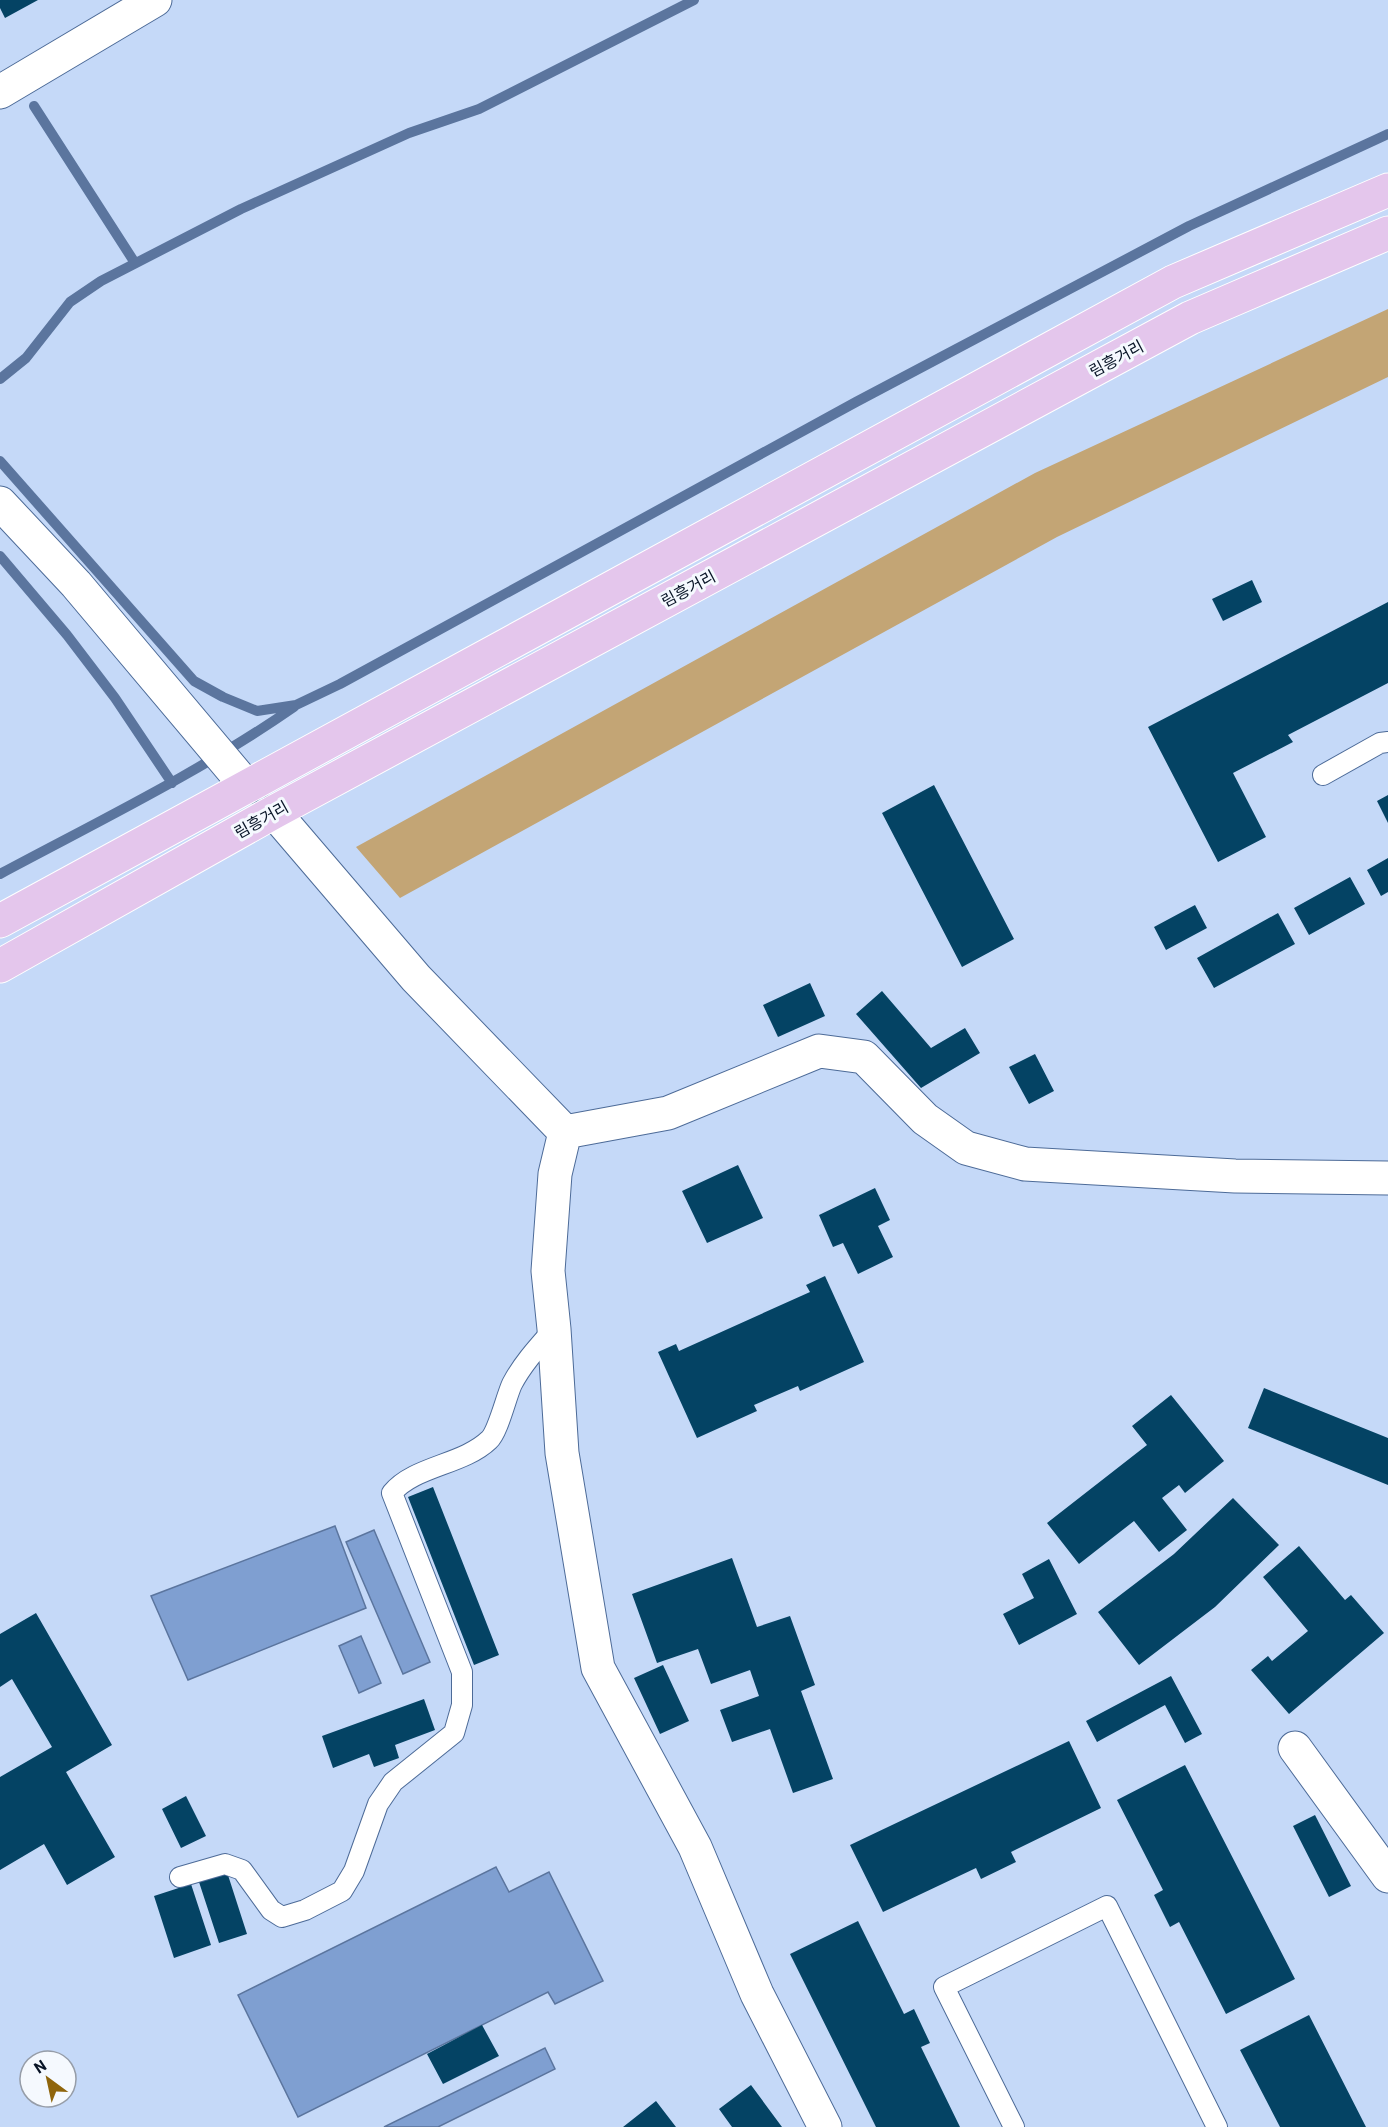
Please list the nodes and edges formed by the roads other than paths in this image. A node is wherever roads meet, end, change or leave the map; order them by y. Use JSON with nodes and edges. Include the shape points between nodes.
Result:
{"nodes":[{"id":1,"x":155,"y":0,"type":"edge"},
{"id":2,"x":0,"y":92,"type":"edge"},
{"id":3,"x":1388,"y":190,"type":"edge"},
{"id":4,"x":1388,"y":233,"type":"edge"},
{"id":5,"x":0,"y":503,"type":"edge"},
{"id":6,"x":1388,"y":742,"type":"edge"},
{"id":7,"x":1323,"y":775,"type":"dead end"},
{"id":8,"x":247,"y":787,"type":"junction"},
{"id":9,"x":274,"y":812,"type":"junction"},
{"id":10,"x":0,"y":921,"type":"edge"},
{"id":11,"x":0,"y":966,"type":"edge"},
{"id":12,"x":565,"y":1132,"type":"junction"},
{"id":13,"x":1388,"y":1178,"type":"edge"},
{"id":14,"x":555,"y":1329,"type":"junction"},
{"id":15,"x":1295,"y":1748,"type":"dead end"},
{"id":16,"x":1388,"y":1876,"type":"edge"},
{"id":17,"x":180,"y":1877,"type":"dead end"},
{"id":18,"x":825,"y":2127,"type":"edge"},
{"id":19,"x":1014,"y":2127,"type":"edge"},
{"id":20,"x":1217,"y":2127,"type":"edge"}],
"edges":[{"from":1,"to":2,"type":"street"},
{"from":3,"to":8,"type":"main road","name":"림흥거리","via":[[1173,282]]},
{"from":4,"to":9,"type":"main road","name":"림흥거리","via":[[1190,318]]},
{"from":5,"to":8,"type":"street","via":[[76,584]]},
{"from":6,"to":7,"type":"lane"},
{"from":8,"to":10,"type":"main road","name":"림흥거리"},
{"from":9,"to":11,"type":"main road","name":"림흥거리"},
{"from":9,"to":12,"type":"street","via":[[416,978]]},
{"from":12,"to":13,"type":"street","via":[[668,1113],[819,1051],[864,1057],[925,1119],[966,1148],[1025,1164],[1235,1176]]},
{"from":12,"to":14,"type":"street","via":[[555,1174],[548,1271]]},
{"from":14,"to":17,"type":"lane","via":[[512,1384],[491,1439],[468,1454],[400,1483],[392,1493],[462,1672],[462,1705],[454,1733],[393,1782],[378,1804],[354,1871],[342,1891],[282,1917],[271,1910],[242,1870],[225,1864]]},
{"from":14,"to":18,"type":"street","via":[[562,1453],[598,1668],[695,1847],[757,1994]]},
{"from":15,"to":16,"type":"street"},
{"from":19,"to":20,"type":"lane","via":[[944,1987],[1107,1906]]}]}
